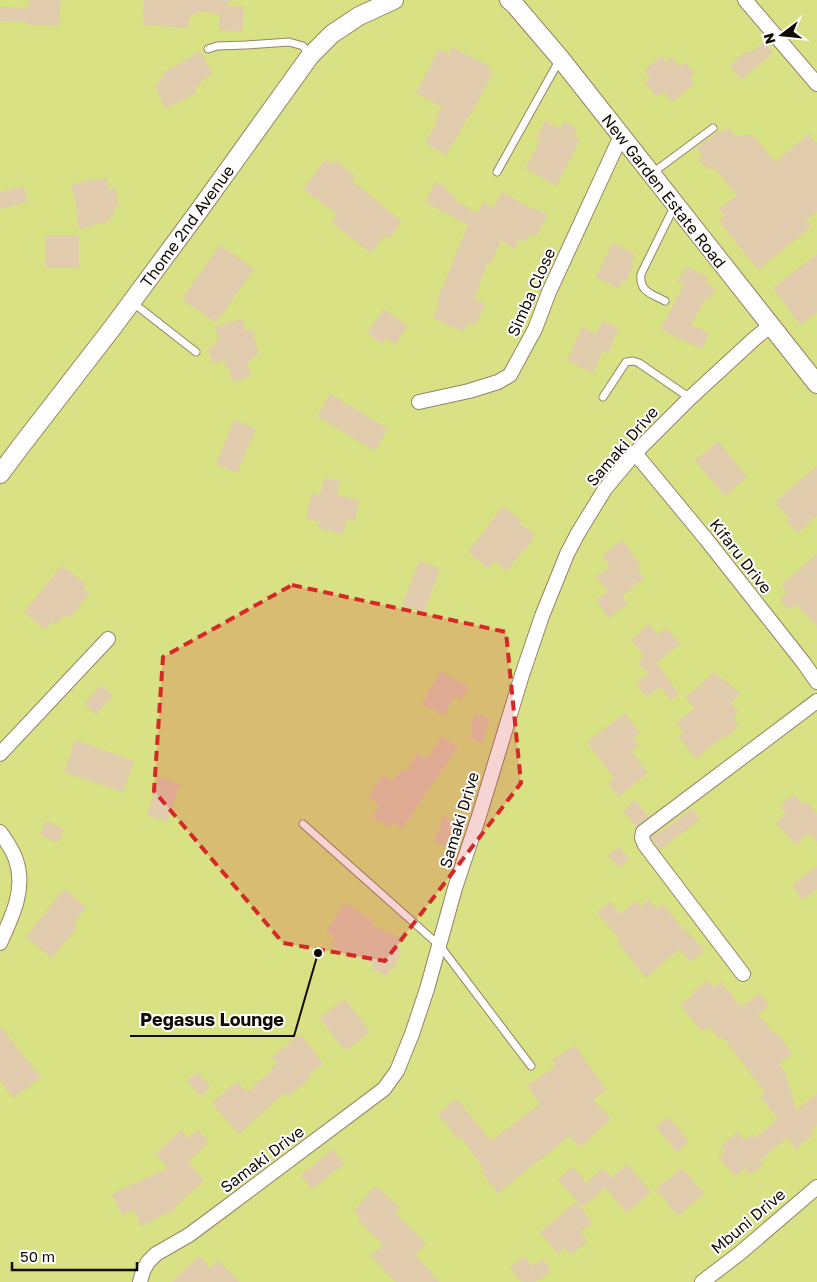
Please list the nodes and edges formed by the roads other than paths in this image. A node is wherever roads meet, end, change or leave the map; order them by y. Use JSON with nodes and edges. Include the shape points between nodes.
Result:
{"nodes":[{"id":1,"x":394,"y":0,"type":"edge"},
{"id":2,"x":509,"y":0,"type":"edge"},
{"id":3,"x":745,"y":0,"type":"edge"},
{"id":4,"x":208,"y":49,"type":"dead end"},
{"id":5,"x":310,"y":56,"type":"junction"},
{"id":6,"x":560,"y":58,"type":"junction"},
{"id":7,"x":817,"y":84,"type":"edge"},
{"id":8,"x":713,"y":128,"type":"dead end"},
{"id":9,"x":621,"y":136,"type":"junction"},
{"id":10,"x":498,"y":172,"type":"dead end"},
{"id":11,"x":651,"y":174,"type":"junction"},
{"id":12,"x":675,"y":205,"type":"junction"},
{"id":13,"x":665,"y":301,"type":"dead end"},
{"id":14,"x":132,"y":302,"type":"junction"},
{"id":15,"x":771,"y":325,"type":"junction"},
{"id":16,"x":196,"y":352,"type":"dead end"},
{"id":17,"x":817,"y":384,"type":"edge"},
{"id":18,"x":603,"y":397,"type":"dead end"},
{"id":19,"x":690,"y":398,"type":"junction"},
{"id":20,"x":419,"y":402,"type":"dead end"},
{"id":21,"x":635,"y":453,"type":"junction"},
{"id":22,"x":0,"y":474,"type":"edge"},
{"id":23,"x":108,"y":639,"type":"dead end"},
{"id":24,"x":817,"y":682,"type":"edge"},
{"id":25,"x":817,"y":701,"type":"edge"},
{"id":26,"x":0,"y":754,"type":"edge"},
{"id":27,"x":303,"y":824,"type":"dead end"},
{"id":28,"x":0,"y":832,"type":"edge"},
{"id":29,"x":0,"y":943,"type":"edge"},
{"id":30,"x":440,"y":946,"type":"junction"},
{"id":31,"x":743,"y":974,"type":"dead end"},
{"id":32,"x":532,"y":1066,"type":"dead end"},
{"id":33,"x":817,"y":1187,"type":"edge"},
{"id":34,"x":140,"y":1282,"type":"edge"},
{"id":35,"x":702,"y":1282,"type":"edge"}],
"edges":[{"from":1,"to":5,"type":"street","name":"Thome 2nd Avenue","via":[[359,16],[332,34]]},
{"from":2,"to":6,"type":"street","name":"New Garden Estate Road"},
{"from":3,"to":7,"type":"street"},
{"from":4,"to":5,"type":"lane","via":[[290,42],[302,46]]},
{"from":5,"to":14,"type":"street","name":"Thome 2nd Avenue"},
{"from":6,"to":9,"type":"street","name":"New Garden Estate Road"},
{"from":6,"to":10,"type":"lane"},
{"from":8,"to":11,"type":"lane"},
{"from":9,"to":11,"type":"street","name":"New Garden Estate Road"},
{"from":9,"to":20,"type":"street","name":"Simba Close","via":[[535,329],[510,375],[469,391]]},
{"from":11,"to":12,"type":"street","name":"New Garden Estate Road"},
{"from":12,"to":13,"type":"lane","via":[[640,281],[646,291]]},
{"from":12,"to":15,"type":"street","name":"New Garden Estate Road"},
{"from":14,"to":16,"type":"lane"},
{"from":14,"to":22,"type":"street","name":"Thome 2nd Avenue"},
{"from":15,"to":17,"type":"street","name":"New Garden Estate Road"},
{"from":15,"to":19,"type":"street","name":"Samaki Drive"},
{"from":18,"to":19,"type":"lane","via":[[626,362],[633,361]]},
{"from":19,"to":21,"type":"street","name":"Samaki Drive"},
{"from":21,"to":24,"type":"street","name":"Kifaru Drive"},
{"from":21,"to":30,"type":"street","name":"Samaki Drive","via":[[605,489],[578,533],[542,616],[455,888]]},
{"from":23,"to":26,"type":"street"},
{"from":25,"to":31,"type":"street","via":[[642,832],[645,845]]},
{"from":27,"to":30,"type":"lane"},
{"from":28,"to":29,"type":"street","via":[[16,859],[20,877],[11,920]]},
{"from":30,"to":32,"type":"lane"},
{"from":30,"to":34,"type":"street","name":"Samaki Drive","via":[[407,1046],[397,1071],[384,1089],[210,1220],[156,1254],[143,1270]]},
{"from":33,"to":35,"type":"street","name":"Mbuni Drive"}]}
